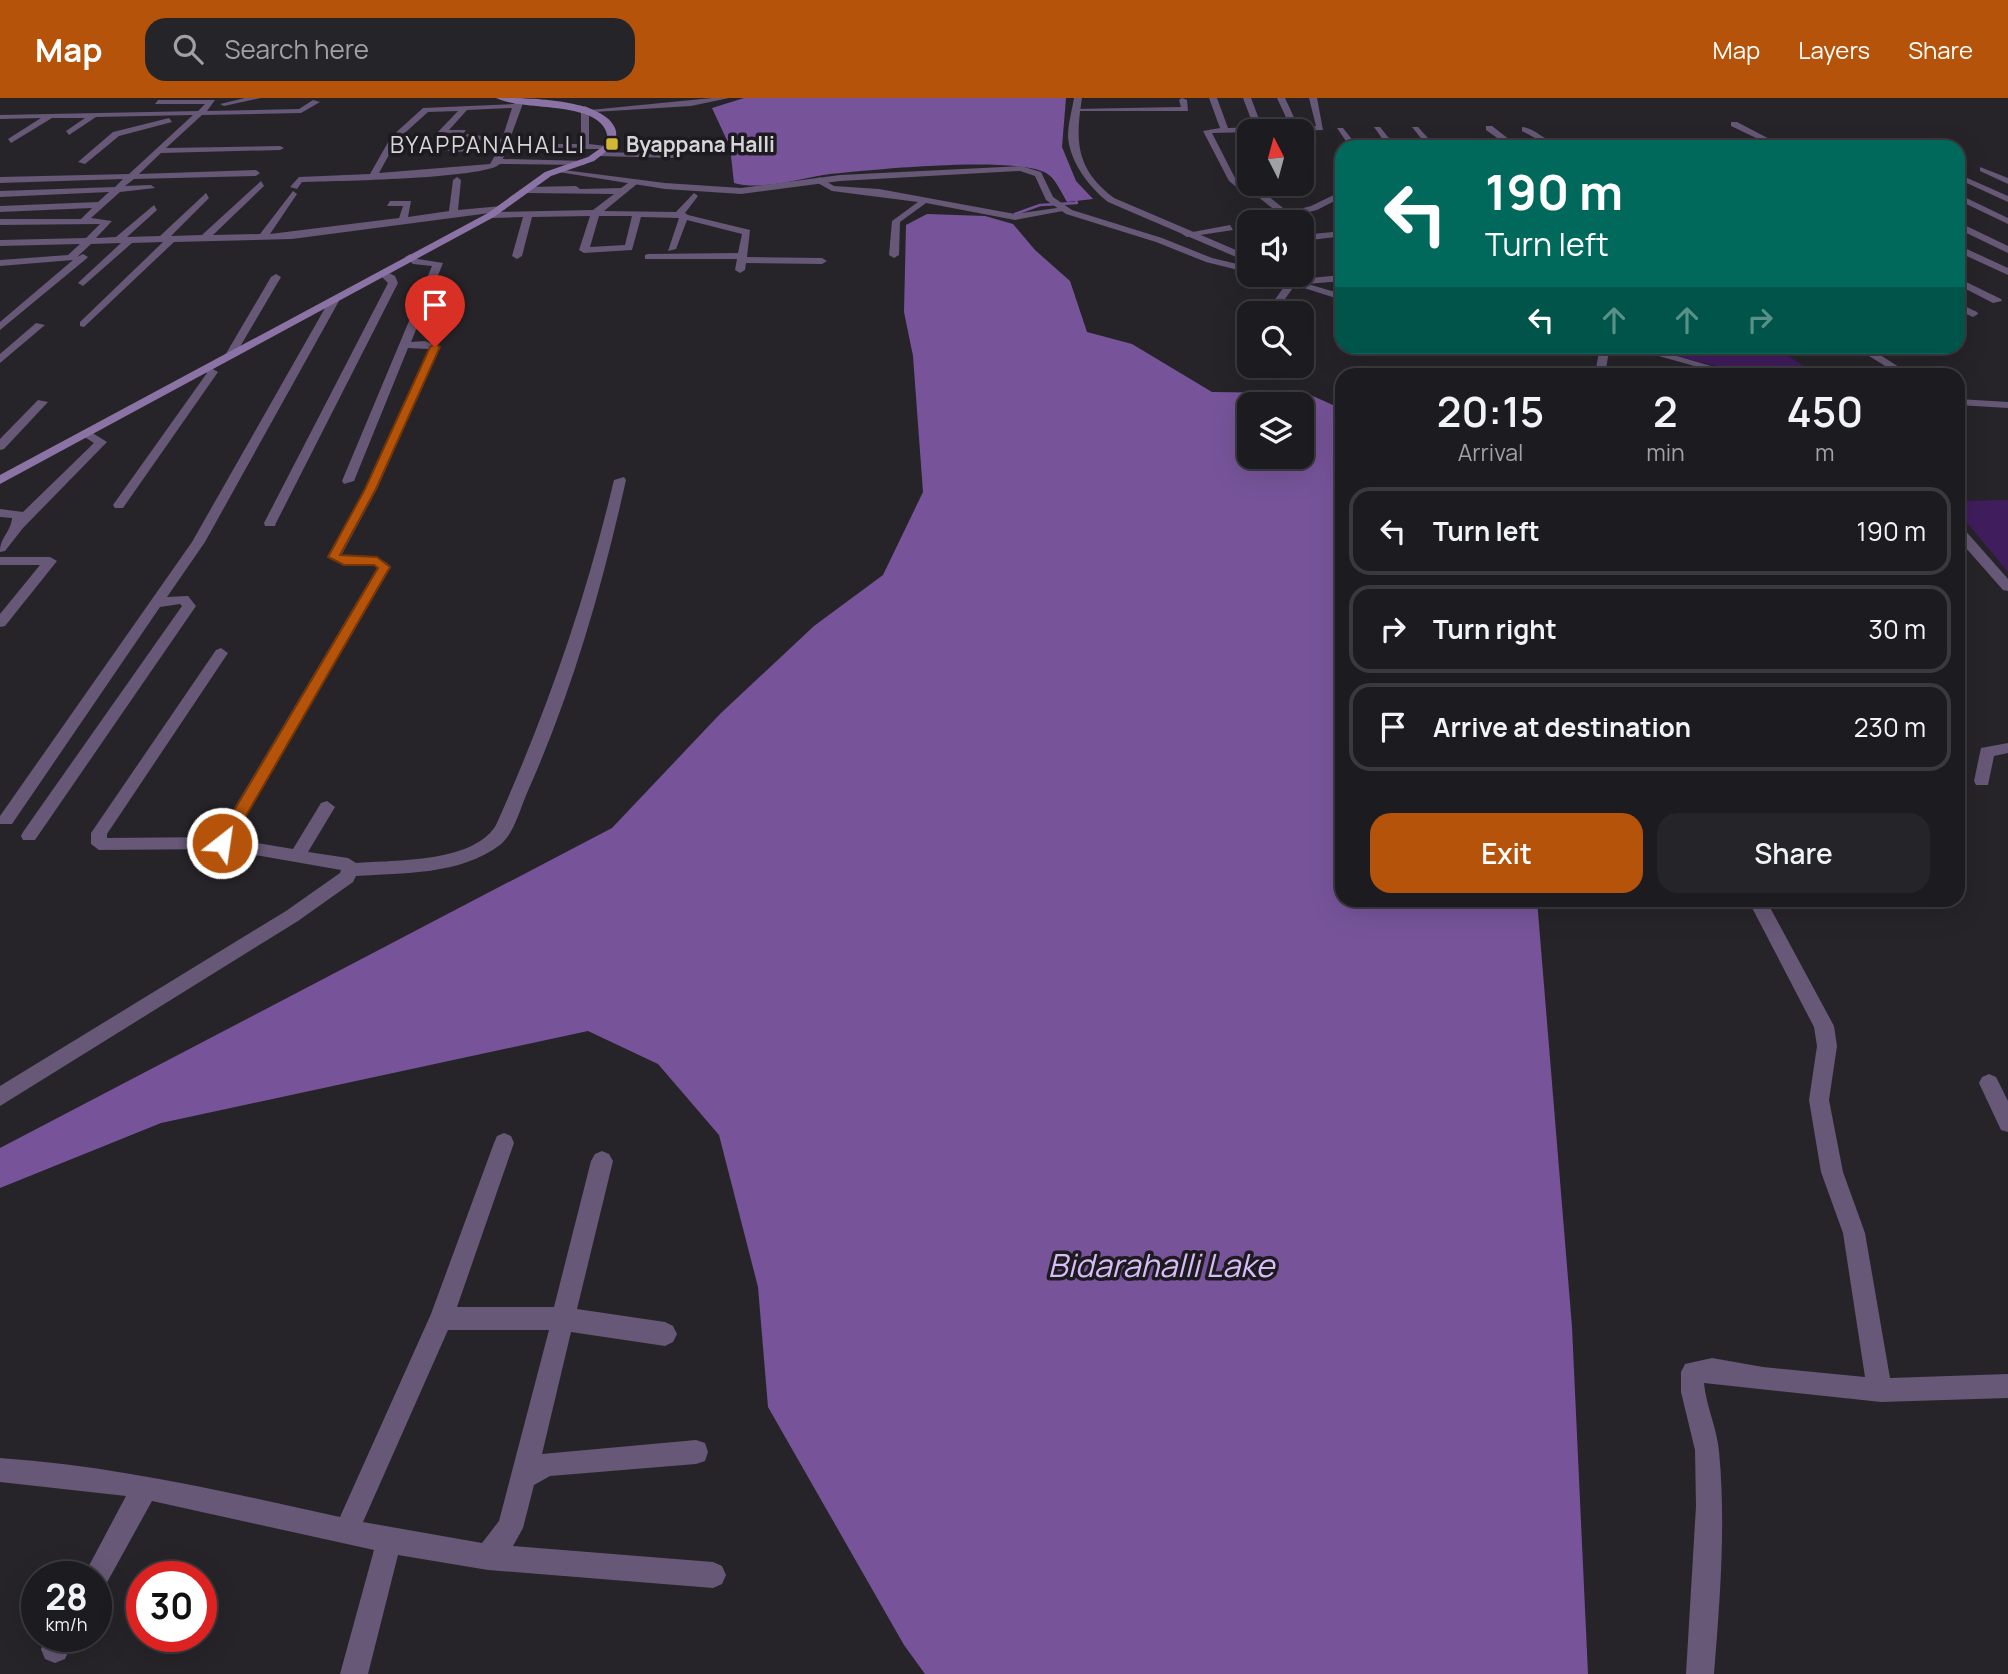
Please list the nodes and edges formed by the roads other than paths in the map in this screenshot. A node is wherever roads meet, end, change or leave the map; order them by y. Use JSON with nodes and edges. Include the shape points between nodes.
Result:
{"nodes":[{"id":1,"x":257,"y":98,"type":"edge"},
{"id":2,"x":500,"y":98,"type":"edge"},
{"id":3,"x":725,"y":98,"type":"edge"},
{"id":4,"x":1078,"y":98,"type":"edge"},
{"id":5,"x":1213,"y":98,"type":"edge"},
{"id":6,"x":1247,"y":98,"type":"edge"},
{"id":7,"x":1281,"y":98,"type":"edge"},
{"id":8,"x":1313,"y":98,"type":"edge"},
{"id":9,"x":712,"y":99,"type":"edge"},
{"id":10,"x":1183,"y":100,"type":"dead end"},
{"id":11,"x":523,"y":101,"type":"edge"},
{"id":12,"x":149,"y":102,"type":"dead end"},
{"id":13,"x":316,"y":102,"type":"dead end"},
{"id":14,"x":645,"y":102,"type":"edge"},
{"id":15,"x":609,"y":103,"type":"edge"},
{"id":16,"x":464,"y":109,"type":"junction"},
{"id":17,"x":589,"y":109,"type":"junction"},
{"id":18,"x":1076,"y":109,"type":"junction"},
{"id":19,"x":201,"y":111,"type":"junction"},
{"id":20,"x":139,"y":114,"type":"junction"},
{"id":21,"x":52,"y":115,"type":"junction"},
{"id":22,"x":94,"y":115,"type":"junction"},
{"id":23,"x":0,"y":117,"type":"edge"},
{"id":24,"x":479,"y":117,"type":"dead end"},
{"id":25,"x":456,"y":118,"type":"junction"},
{"id":26,"x":1255,"y":119,"type":"edge"},
{"id":27,"x":1291,"y":119,"type":"edge"},
{"id":28,"x":1734,"y":124,"type":"dead end"},
{"id":29,"x":187,"y":125,"type":"junction"},
{"id":30,"x":200,"y":125,"type":"dead end"},
{"id":31,"x":1314,"y":128,"type":"edge"},
{"id":32,"x":1489,"y":128,"type":"dead end"},
{"id":33,"x":1377,"y":129,"type":"dead end"},
{"id":34,"x":1415,"y":129,"type":"dead end"},
{"id":35,"x":1525,"y":129,"type":"dead end"},
{"id":36,"x":1225,"y":130,"type":"junction"},
{"id":37,"x":1237,"y":130,"type":"edge"},
{"id":38,"x":1340,"y":130,"type":"dead end"},
{"id":39,"x":117,"y":131,"type":"dead end"},
{"id":40,"x":69,"y":133,"type":"dead end"},
{"id":41,"x":183,"y":138,"type":"dead end"},
{"id":42,"x":173,"y":139,"type":"junction"},
{"id":43,"x":1348,"y":140,"type":"edge"},
{"id":44,"x":1386,"y":140,"type":"edge"},
{"id":45,"x":1425,"y":140,"type":"edge"},
{"id":46,"x":1505,"y":140,"type":"edge"},
{"id":47,"x":1549,"y":140,"type":"edge"},
{"id":48,"x":1767,"y":140,"type":"edge"},
{"id":49,"x":11,"y":141,"type":"dead end"},
{"id":50,"x":503,"y":144,"type":"junction"},
{"id":51,"x":610,"y":147,"type":"junction"},
{"id":52,"x":281,"y":148,"type":"dead end"},
{"id":53,"x":585,"y":148,"type":"junction"},
{"id":54,"x":451,"y":150,"type":"dead end"},
{"id":55,"x":159,"y":151,"type":"junction"},
{"id":56,"x":600,"y":154,"type":"junction"},
{"id":57,"x":676,"y":156,"type":"dead end"},
{"id":58,"x":498,"y":161,"type":"junction"},
{"id":59,"x":82,"y":162,"type":"dead end"},
{"id":60,"x":159,"y":162,"type":"dead end"},
{"id":61,"x":146,"y":163,"type":"junction"},
{"id":62,"x":583,"y":163,"type":"junction"},
{"id":63,"x":1983,"y":169,"type":"dead end"},
{"id":64,"x":556,"y":171,"type":"junction"},
{"id":65,"x":256,"y":173,"type":"dead end"},
{"id":66,"x":133,"y":175,"type":"junction"},
{"id":67,"x":373,"y":176,"type":"junction"},
{"id":68,"x":1965,"y":179,"type":"edge"},
{"id":69,"x":0,"y":180,"type":"edge"},
{"id":70,"x":457,"y":180,"type":"dead end"},
{"id":71,"x":819,"y":180,"type":"junction"},
{"id":72,"x":2008,"y":181,"type":"edge"},
{"id":73,"x":634,"y":182,"type":"junction"},
{"id":74,"x":261,"y":184,"type":"dead end"},
{"id":75,"x":151,"y":188,"type":"dead end"},
{"id":76,"x":117,"y":189,"type":"junction"},
{"id":77,"x":528,"y":190,"type":"junction"},
{"id":78,"x":622,"y":191,"type":"junction"},
{"id":79,"x":0,"y":194,"type":"edge"},
{"id":80,"x":206,"y":196,"type":"dead end"},
{"id":81,"x":694,"y":196,"type":"dead end"},
{"id":82,"x":1335,"y":198,"type":"edge"},
{"id":83,"x":1965,"y":200,"type":"edge"},
{"id":84,"x":2008,"y":200,"type":"edge"},
{"id":85,"x":923,"y":202,"type":"junction"},
{"id":86,"x":390,"y":204,"type":"dead end"},
{"id":87,"x":101,"y":205,"type":"junction"},
{"id":88,"x":1057,"y":205,"type":"junction"},
{"id":89,"x":1974,"y":205,"type":"junction"},
{"id":90,"x":0,"y":208,"type":"edge"},
{"id":91,"x":154,"y":208,"type":"dead end"},
{"id":92,"x":502,"y":209,"type":"junction"},
{"id":93,"x":364,"y":210,"type":"dead end"},
{"id":94,"x":1274,"y":210,"type":"edge"},
{"id":95,"x":1308,"y":210,"type":"edge"},
{"id":96,"x":453,"y":213,"type":"junction"},
{"id":97,"x":595,"y":213,"type":"junction"},
{"id":98,"x":637,"y":213,"type":"junction"},
{"id":99,"x":528,"y":214,"type":"junction"},
{"id":100,"x":491,"y":215,"type":"junction"},
{"id":101,"x":682,"y":215,"type":"junction"},
{"id":102,"x":84,"y":220,"type":"junction"},
{"id":103,"x":402,"y":221,"type":"junction"},
{"id":104,"x":2008,"y":221,"type":"edge"},
{"id":105,"x":0,"y":222,"type":"edge"},
{"id":106,"x":357,"y":228,"type":"junction"},
{"id":107,"x":1230,"y":228,"type":"dead end"},
{"id":108,"x":1965,"y":229,"type":"edge"},
{"id":109,"x":1187,"y":234,"type":"junction"},
{"id":110,"x":1332,"y":235,"type":"dead end"},
{"id":111,"x":263,"y":237,"type":"junction"},
{"id":112,"x":1314,"y":237,"type":"edge"},
{"id":113,"x":205,"y":238,"type":"junction"},
{"id":114,"x":103,"y":239,"type":"junction"},
{"id":115,"x":120,"y":239,"type":"junction"},
{"id":116,"x":131,"y":239,"type":"junction"},
{"id":117,"x":167,"y":239,"type":"junction"},
{"id":118,"x":92,"y":240,"type":"junction"},
{"id":119,"x":0,"y":243,"type":"edge"},
{"id":120,"x":671,"y":249,"type":"dead end"},
{"id":121,"x":1965,"y":251,"type":"edge"},
{"id":122,"x":2008,"y":251,"type":"edge"},
{"id":123,"x":83,"y":253,"type":"junction"},
{"id":124,"x":894,"y":255,"type":"dead end"},
{"id":125,"x":1237,"y":255,"type":"edge"},
{"id":126,"x":517,"y":256,"type":"dead end"},
{"id":127,"x":410,"y":257,"type":"junction"},
{"id":128,"x":648,"y":257,"type":"dead end"},
{"id":129,"x":1978,"y":257,"type":"junction"},
{"id":130,"x":1965,"y":259,"type":"edge"},
{"id":131,"x":822,"y":261,"type":"dead end"},
{"id":132,"x":741,"y":262,"type":"junction"},
{"id":133,"x":0,"y":263,"type":"edge"},
{"id":134,"x":1237,"y":267,"type":"edge"},
{"id":135,"x":46,"y":271,"type":"dead end"},
{"id":136,"x":67,"y":271,"type":"junction"},
{"id":137,"x":2008,"y":272,"type":"edge"},
{"id":138,"x":383,"y":273,"type":"junction"},
{"id":139,"x":276,"y":277,"type":"dead end"},
{"id":140,"x":1314,"y":278,"type":"edge"},
{"id":141,"x":1335,"y":278,"type":"edge"},
{"id":142,"x":83,"y":283,"type":"dead end"},
{"id":143,"x":1965,"y":285,"type":"edge"},
{"id":144,"x":1311,"y":287,"type":"edge"},
{"id":145,"x":1335,"y":295,"type":"edge"},
{"id":146,"x":334,"y":301,"type":"junction"},
{"id":147,"x":1997,"y":301,"type":"dead end"},
{"id":148,"x":1965,"y":310,"type":"edge"},
{"id":149,"x":1973,"y":314,"type":"dead end"},
{"id":150,"x":84,"y":324,"type":"dead end"},
{"id":151,"x":40,"y":325,"type":"dead end"},
{"id":152,"x":0,"y":327,"type":"edge"},
{"id":153,"x":0,"y":343,"type":"edge"},
{"id":154,"x":20,"y":343,"type":"junction"},
{"id":155,"x":406,"y":345,"type":"junction"},
{"id":156,"x":1658,"y":354,"type":"edge"},
{"id":157,"x":1870,"y":354,"type":"edge"},
{"id":158,"x":229,"y":357,"type":"junction"},
{"id":159,"x":0,"y":360,"type":"edge"},
{"id":160,"x":1711,"y":368,"type":"edge"},
{"id":161,"x":1895,"y":368,"type":"edge"},
{"id":162,"x":207,"y":369,"type":"junction"},
{"id":163,"x":42,"y":402,"type":"dead end"},
{"id":164,"x":1965,"y":402,"type":"edge"},
{"id":165,"x":2008,"y":405,"type":"edge"},
{"id":166,"x":87,"y":434,"type":"junction"},
{"id":167,"x":0,"y":446,"type":"edge"},
{"id":168,"x":0,"y":480,"type":"edge"},
{"id":169,"x":620,"y":480,"type":"dead end"},
{"id":170,"x":348,"y":481,"type":"dead end"},
{"id":171,"x":119,"y":505,"type":"dead end"},
{"id":172,"x":0,"y":513,"type":"edge"},
{"id":173,"x":270,"y":523,"type":"dead end"},
{"id":174,"x":18,"y":525,"type":"junction"},
{"id":175,"x":1965,"y":539,"type":"edge"},
{"id":176,"x":0,"y":548,"type":"edge"},
{"id":177,"x":0,"y":561,"type":"edge"},
{"id":178,"x":2008,"y":587,"type":"edge"},
{"id":179,"x":156,"y":603,"type":"junction"},
{"id":180,"x":0,"y":622,"type":"edge"},
{"id":181,"x":221,"y":653,"type":"dead end"},
{"id":182,"x":2008,"y":748,"type":"edge"},
{"id":183,"x":1982,"y":781,"type":"dead end"},
{"id":184,"x":327,"y":807,"type":"dead end"},
{"id":185,"x":6,"y":820,"type":"dead end"},
{"id":186,"x":29,"y":836,"type":"dead end"},
{"id":187,"x":222,"y":843,"type":"junction"},
{"id":188,"x":297,"y":856,"type":"junction"},
{"id":189,"x":350,"y":870,"type":"junction"},
{"id":190,"x":1761,"y":907,"type":"edge"},
{"id":191,"x":1990,"y":1083,"type":"dead end"},
{"id":192,"x":0,"y":1097,"type":"edge"},
{"id":193,"x":2008,"y":1123,"type":"edge"},
{"id":194,"x":504,"y":1143,"type":"dead end"},
{"id":195,"x":602,"y":1161,"type":"dead end"},
{"id":196,"x":440,"y":1318,"type":"junction"},
{"id":197,"x":564,"y":1319,"type":"junction"},
{"id":198,"x":665,"y":1334,"type":"dead end"},
{"id":199,"x":2008,"y":1385,"type":"edge"},
{"id":200,"x":1881,"y":1390,"type":"junction"},
{"id":201,"x":696,"y":1452,"type":"dead end"},
{"id":202,"x":0,"y":1470,"type":"edge"},
{"id":203,"x":524,"y":1477,"type":"junction"},
{"id":204,"x":145,"y":1488,"type":"junction"},
{"id":205,"x":346,"y":1532,"type":"junction"},
{"id":206,"x":389,"y":1541,"type":"junction"},
{"id":207,"x":488,"y":1557,"type":"junction"},
{"id":208,"x":105,"y":1561,"type":"edge"},
{"id":209,"x":713,"y":1575,"type":"dead end"},
{"id":210,"x":354,"y":1674,"type":"edge"},
{"id":211,"x":1700,"y":1674,"type":"edge"}],
"edges":[{"from":1,"to":19,"type":"street"},
{"from":2,"to":11,"type":"main road"},
{"from":3,"to":9,"type":"street"},
{"from":4,"to":18,"type":"street"},
{"from":5,"to":36,"type":"street"},
{"from":6,"to":26,"type":"street"},
{"from":7,"to":27,"type":"street"},
{"from":8,"to":31,"type":"street","via":[[1320,128]]},
{"from":9,"to":14,"type":"street"},
{"from":10,"to":18,"type":"street","via":[[1185,109],[1122,105]]},
{"from":11,"to":16,"type":"street"},
{"from":11,"to":17,"type":"main road"},
{"from":11,"to":50,"type":"street"},
{"from":12,"to":19,"type":"street","via":[[212,102]]},
{"from":13,"to":19,"type":"street","via":[[300,111]]},
{"from":14,"to":15,"type":"street"},
{"from":15,"to":17,"type":"street"},
{"from":16,"to":25,"type":"street"},
{"from":16,"to":67,"type":"street","via":[[426,110],[394,139]]},
{"from":17,"to":51,"type":"main road","via":[[610,123],[614,137]]},
{"from":17,"to":53,"type":"street"},
{"from":18,"to":109,"type":"street","via":[[1073,143],[1093,186],[1111,200]]},
{"from":19,"to":20,"type":"street"},
{"from":19,"to":29,"type":"street"},
{"from":19,"to":59,"type":"street","via":[[116,134]]},
{"from":20,"to":22,"type":"street"},
{"from":20,"to":39,"type":"street"},
{"from":21,"to":22,"type":"street"},
{"from":21,"to":23,"type":"street"},
{"from":21,"to":49,"type":"street"},
{"from":22,"to":40,"type":"street"},
{"from":24,"to":25,"type":"street"},
{"from":25,"to":50,"type":"street","via":[[442,132]]},
{"from":28,"to":48,"type":"street"},
{"from":29,"to":30,"type":"street"},
{"from":29,"to":42,"type":"street"},
{"from":32,"to":46,"type":"street"},
{"from":33,"to":44,"type":"street"},
{"from":34,"to":45,"type":"street"},
{"from":35,"to":47,"type":"street"},
{"from":36,"to":37,"type":"street"},
{"from":36,"to":94,"type":"street","via":[[1207,132],[1229,176],[1260,194]]},
{"from":38,"to":43,"type":"street"},
{"from":41,"to":42,"type":"street"},
{"from":42,"to":55,"type":"street"},
{"from":50,"to":53,"type":"street"},
{"from":50,"to":54,"type":"street"},
{"from":50,"to":58,"type":"street"},
{"from":51,"to":53,"type":"street"},
{"from":51,"to":56,"type":"main road"},
{"from":52,"to":55,"type":"street"},
{"from":55,"to":61,"type":"street"},
{"from":56,"to":57,"type":"street"},
{"from":56,"to":62,"type":"main road"},
{"from":58,"to":62,"type":"street"},
{"from":58,"to":67,"type":"street","via":[[489,167],[454,172]]},
{"from":60,"to":61,"type":"street"},
{"from":61,"to":66,"type":"street"},
{"from":62,"to":64,"type":"main road"},
{"from":63,"to":72,"type":"street"},
{"from":64,"to":73,"type":"street"},
{"from":64,"to":77,"type":"main road"},
{"from":65,"to":66,"type":"street"},
{"from":66,"to":69,"type":"street"},
{"from":66,"to":76,"type":"street"},
{"from":67,"to":111,"type":"street","via":[[299,180]]},
{"from":68,"to":84,"type":"street"},
{"from":70,"to":96,"type":"street"},
{"from":71,"to":73,"type":"street","via":[[741,191]]},
{"from":71,"to":85,"type":"street","via":[[832,188]]},
{"from":71,"to":88,"type":"street","via":[[1021,168],[1038,174]]},
{"from":73,"to":78,"type":"street"},
{"from":74,"to":113,"type":"street"},
{"from":75,"to":76,"type":"street"},
{"from":76,"to":79,"type":"street"},
{"from":76,"to":87,"type":"street"},
{"from":77,"to":78,"type":"street"},
{"from":77,"to":92,"type":"main road"},
{"from":78,"to":97,"type":"street"},
{"from":80,"to":117,"type":"street"},
{"from":81,"to":101,"type":"street"},
{"from":82,"to":95,"type":"street"},
{"from":83,"to":89,"type":"street"},
{"from":84,"to":89,"type":"street"},
{"from":85,"to":88,"type":"street","via":[[1014,217]]},
{"from":85,"to":124,"type":"street","via":[[896,221]]},
{"from":86,"to":103,"type":"street","via":[[408,203]]},
{"from":87,"to":90,"type":"street"},
{"from":87,"to":102,"type":"street"},
{"from":88,"to":134,"type":"street"},
{"from":89,"to":104,"type":"street"},
{"from":91,"to":115,"type":"street"},
{"from":92,"to":96,"type":"street"},
{"from":92,"to":100,"type":"main road"},
{"from":93,"to":106,"type":"street"},
{"from":96,"to":103,"type":"street"},
{"from":97,"to":98,"type":"street"},
{"from":97,"to":98,"type":"street","via":[[584,250],[629,248]]},
{"from":97,"to":99,"type":"street"},
{"from":98,"to":101,"type":"street"},
{"from":99,"to":100,"type":"street"},
{"from":99,"to":126,"type":"street"},
{"from":100,"to":127,"type":"main road"},
{"from":101,"to":120,"type":"street"},
{"from":101,"to":132,"type":"street","via":[[747,232]]},
{"from":102,"to":105,"type":"street"},
{"from":102,"to":118,"type":"street","via":[[108,221]]},
{"from":103,"to":106,"type":"street"},
{"from":106,"to":111,"type":"street"},
{"from":107,"to":109,"type":"street"},
{"from":108,"to":122,"type":"street"},
{"from":109,"to":125,"type":"street"},
{"from":110,"to":112,"type":"street"},
{"from":111,"to":113,"type":"street"},
{"from":113,"to":117,"type":"street"},
{"from":114,"to":115,"type":"street"},
{"from":114,"to":118,"type":"street"},
{"from":114,"to":123,"type":"street"},
{"from":115,"to":116,"type":"street"},
{"from":116,"to":117,"type":"street"},
{"from":116,"to":142,"type":"street"},
{"from":117,"to":150,"type":"street"},
{"from":118,"to":119,"type":"street"},
{"from":118,"to":123,"type":"street"},
{"from":121,"to":129,"type":"street"},
{"from":122,"to":129,"type":"street"},
{"from":123,"to":133,"type":"street","via":[[68,259]]},
{"from":123,"to":136,"type":"street"},
{"from":127,"to":138,"type":"main road"},
{"from":127,"to":155,"type":"street","via":[[416,262],[438,263]]},
{"from":128,"to":132,"type":"street"},
{"from":129,"to":130,"type":"street"},
{"from":129,"to":137,"type":"street"},
{"from":131,"to":132,"type":"street"},
{"from":135,"to":136,"type":"street"},
{"from":136,"to":152,"type":"street"},
{"from":138,"to":146,"type":"main road"},
{"from":138,"to":173,"type":"street","via":[[393,282]]},
{"from":139,"to":158,"type":"street"},
{"from":140,"to":141,"type":"street"},
{"from":143,"to":147,"type":"street"},
{"from":144,"to":145,"type":"street"},
{"from":146,"to":158,"type":"main road"},
{"from":146,"to":179,"type":"street","via":[[201,537]]},
{"from":148,"to":149,"type":"street"},
{"from":151,"to":154,"type":"street"},
{"from":153,"to":154,"type":"street"},
{"from":154,"to":159,"type":"street"},
{"from":155,"to":170,"type":"street"},
{"from":155,"to":187,"type":"street","via":[[435,347],[371,489],[334,557],[344,562],[377,561],[384,567]]},
{"from":156,"to":160,"type":"street"},
{"from":157,"to":161,"type":"street"},
{"from":158,"to":162,"type":"main road"},
{"from":162,"to":166,"type":"main road"},
{"from":162,"to":171,"type":"street","via":[[213,372]]},
{"from":163,"to":167,"type":"street"},
{"from":164,"to":165,"type":"street"},
{"from":166,"to":168,"type":"main road"},
{"from":166,"to":174,"type":"street","via":[[101,442]]},
{"from":169,"to":189,"type":"street","via":[[599,576],[566,675],[496,839],[444,863]]},
{"from":172,"to":174,"type":"street","via":[[19,515]]},
{"from":174,"to":176,"type":"street"},
{"from":175,"to":178,"type":"street"},
{"from":177,"to":180,"type":"street","via":[[50,561]]},
{"from":179,"to":185,"type":"street"},
{"from":179,"to":186,"type":"street","via":[[183,599],[189,606]]},
{"from":181,"to":187,"type":"street","via":[[99,834],[99,844]]},
{"from":182,"to":183,"type":"street","via":[[1987,752]]},
{"from":184,"to":188,"type":"street"},
{"from":187,"to":188,"type":"street"},
{"from":188,"to":189,"type":"street","via":[[348,865]]},
{"from":189,"to":192,"type":"street","via":[[347,877],[292,916]]},
{"from":190,"to":200,"type":"street","via":[[1824,1026],[1819,1100],[1832,1172],[1854,1233]]},
{"from":191,"to":193,"type":"street"},
{"from":194,"to":196,"type":"street"},
{"from":195,"to":197,"type":"street"},
{"from":196,"to":197,"type":"street"},
{"from":196,"to":205,"type":"street"},
{"from":197,"to":198,"type":"street"},
{"from":197,"to":203,"type":"street"},
{"from":199,"to":200,"type":"street"},
{"from":200,"to":211,"type":"street","via":[[1712,1370],[1693,1372],[1691,1385],[1706,1445],[1710,1533]]},
{"from":201,"to":203,"type":"street","via":[[548,1464]]},
{"from":202,"to":204,"type":"street","via":[[62,1472]]},
{"from":203,"to":207,"type":"street","via":[[510,1528]]},
{"from":204,"to":205,"type":"street"},
{"from":204,"to":208,"type":"street"},
{"from":205,"to":206,"type":"street"},
{"from":206,"to":207,"type":"street"},
{"from":206,"to":210,"type":"street"},
{"from":207,"to":209,"type":"street"}]}
